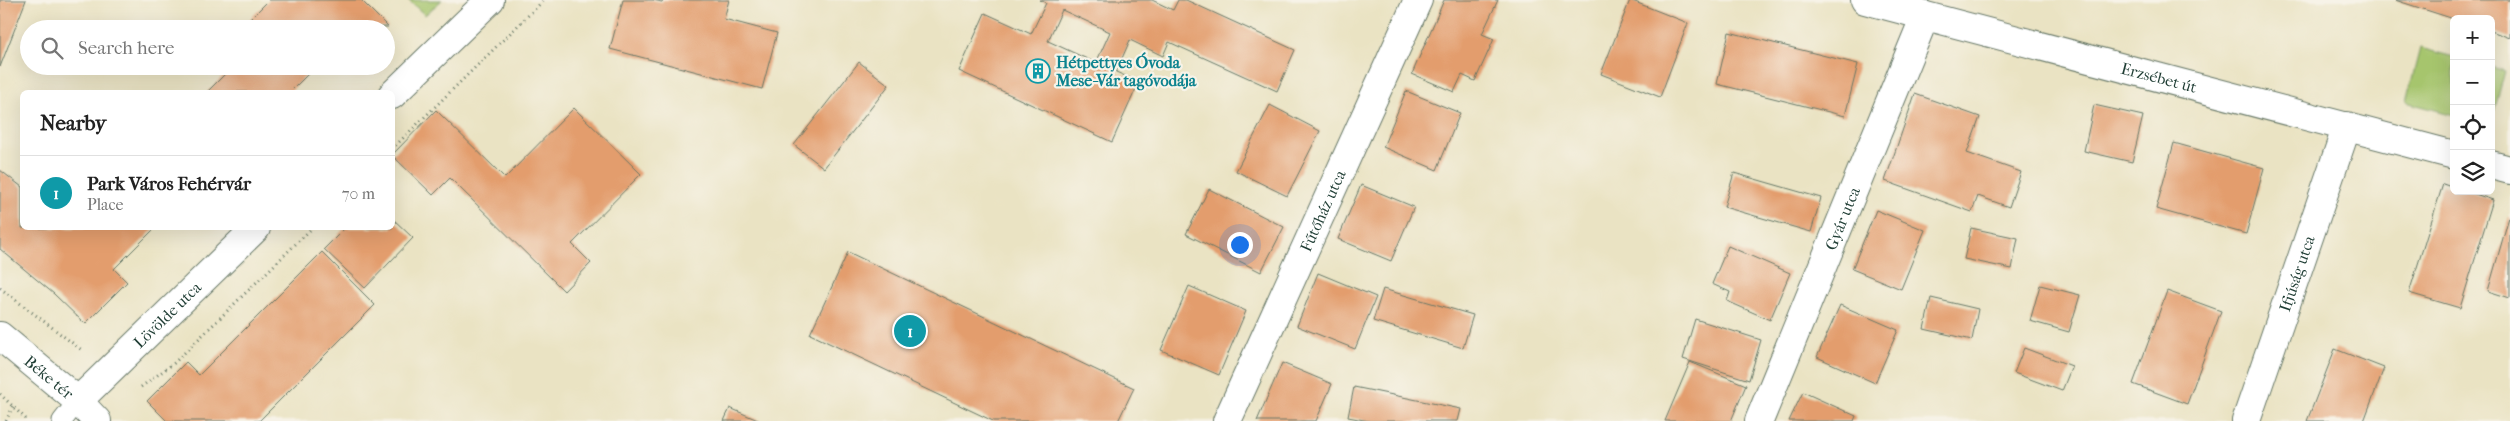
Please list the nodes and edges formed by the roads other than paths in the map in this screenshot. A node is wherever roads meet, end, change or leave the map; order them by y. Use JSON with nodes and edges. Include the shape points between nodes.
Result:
{"nodes":[{"id":1,"x":490,"y":0,"type":"edge"},
{"id":2,"x":1418,"y":0,"type":"edge"},
{"id":3,"x":1865,"y":0,"type":"edge"},
{"id":4,"x":1925,"y":16,"type":"junction"},
{"id":5,"x":395,"y":92,"type":"edge"},
{"id":6,"x":2347,"y":126,"type":"junction"},
{"id":7,"x":2450,"y":154,"type":"edge"},
{"id":8,"x":2495,"y":166,"type":"edge"},
{"id":9,"x":2510,"y":170,"type":"edge"},
{"id":10,"x":254,"y":230,"type":"edge"},
{"id":11,"x":0,"y":336,"type":"edge"},
{"id":12,"x":70,"y":411,"type":"edge"},
{"id":13,"x":97,"y":421,"type":"edge"},
{"id":14,"x":1227,"y":421,"type":"edge"},
{"id":15,"x":1759,"y":421,"type":"edge"},
{"id":16,"x":2246,"y":421,"type":"edge"}],
"edges":[{"from":1,"to":5,"type":"street"},
{"from":2,"to":14,"type":"street","name":"Fűtőház utca"},
{"from":3,"to":4,"type":"street","name":"Erzsébet út"},
{"from":4,"to":6,"type":"street","name":"Erzsébet út"},
{"from":4,"to":15,"type":"street","name":"Gyár utca"},
{"from":6,"to":7,"type":"street","name":"Erzsébet út"},
{"from":6,"to":16,"type":"street","name":"Ifjúság utca"},
{"from":8,"to":9,"type":"street"},
{"from":10,"to":12,"type":"street","name":"Lövölde utca"},
{"from":11,"to":12,"type":"street","name":"Béke tér"},
{"from":12,"to":13,"type":"street","name":"Béke tér"}]}
